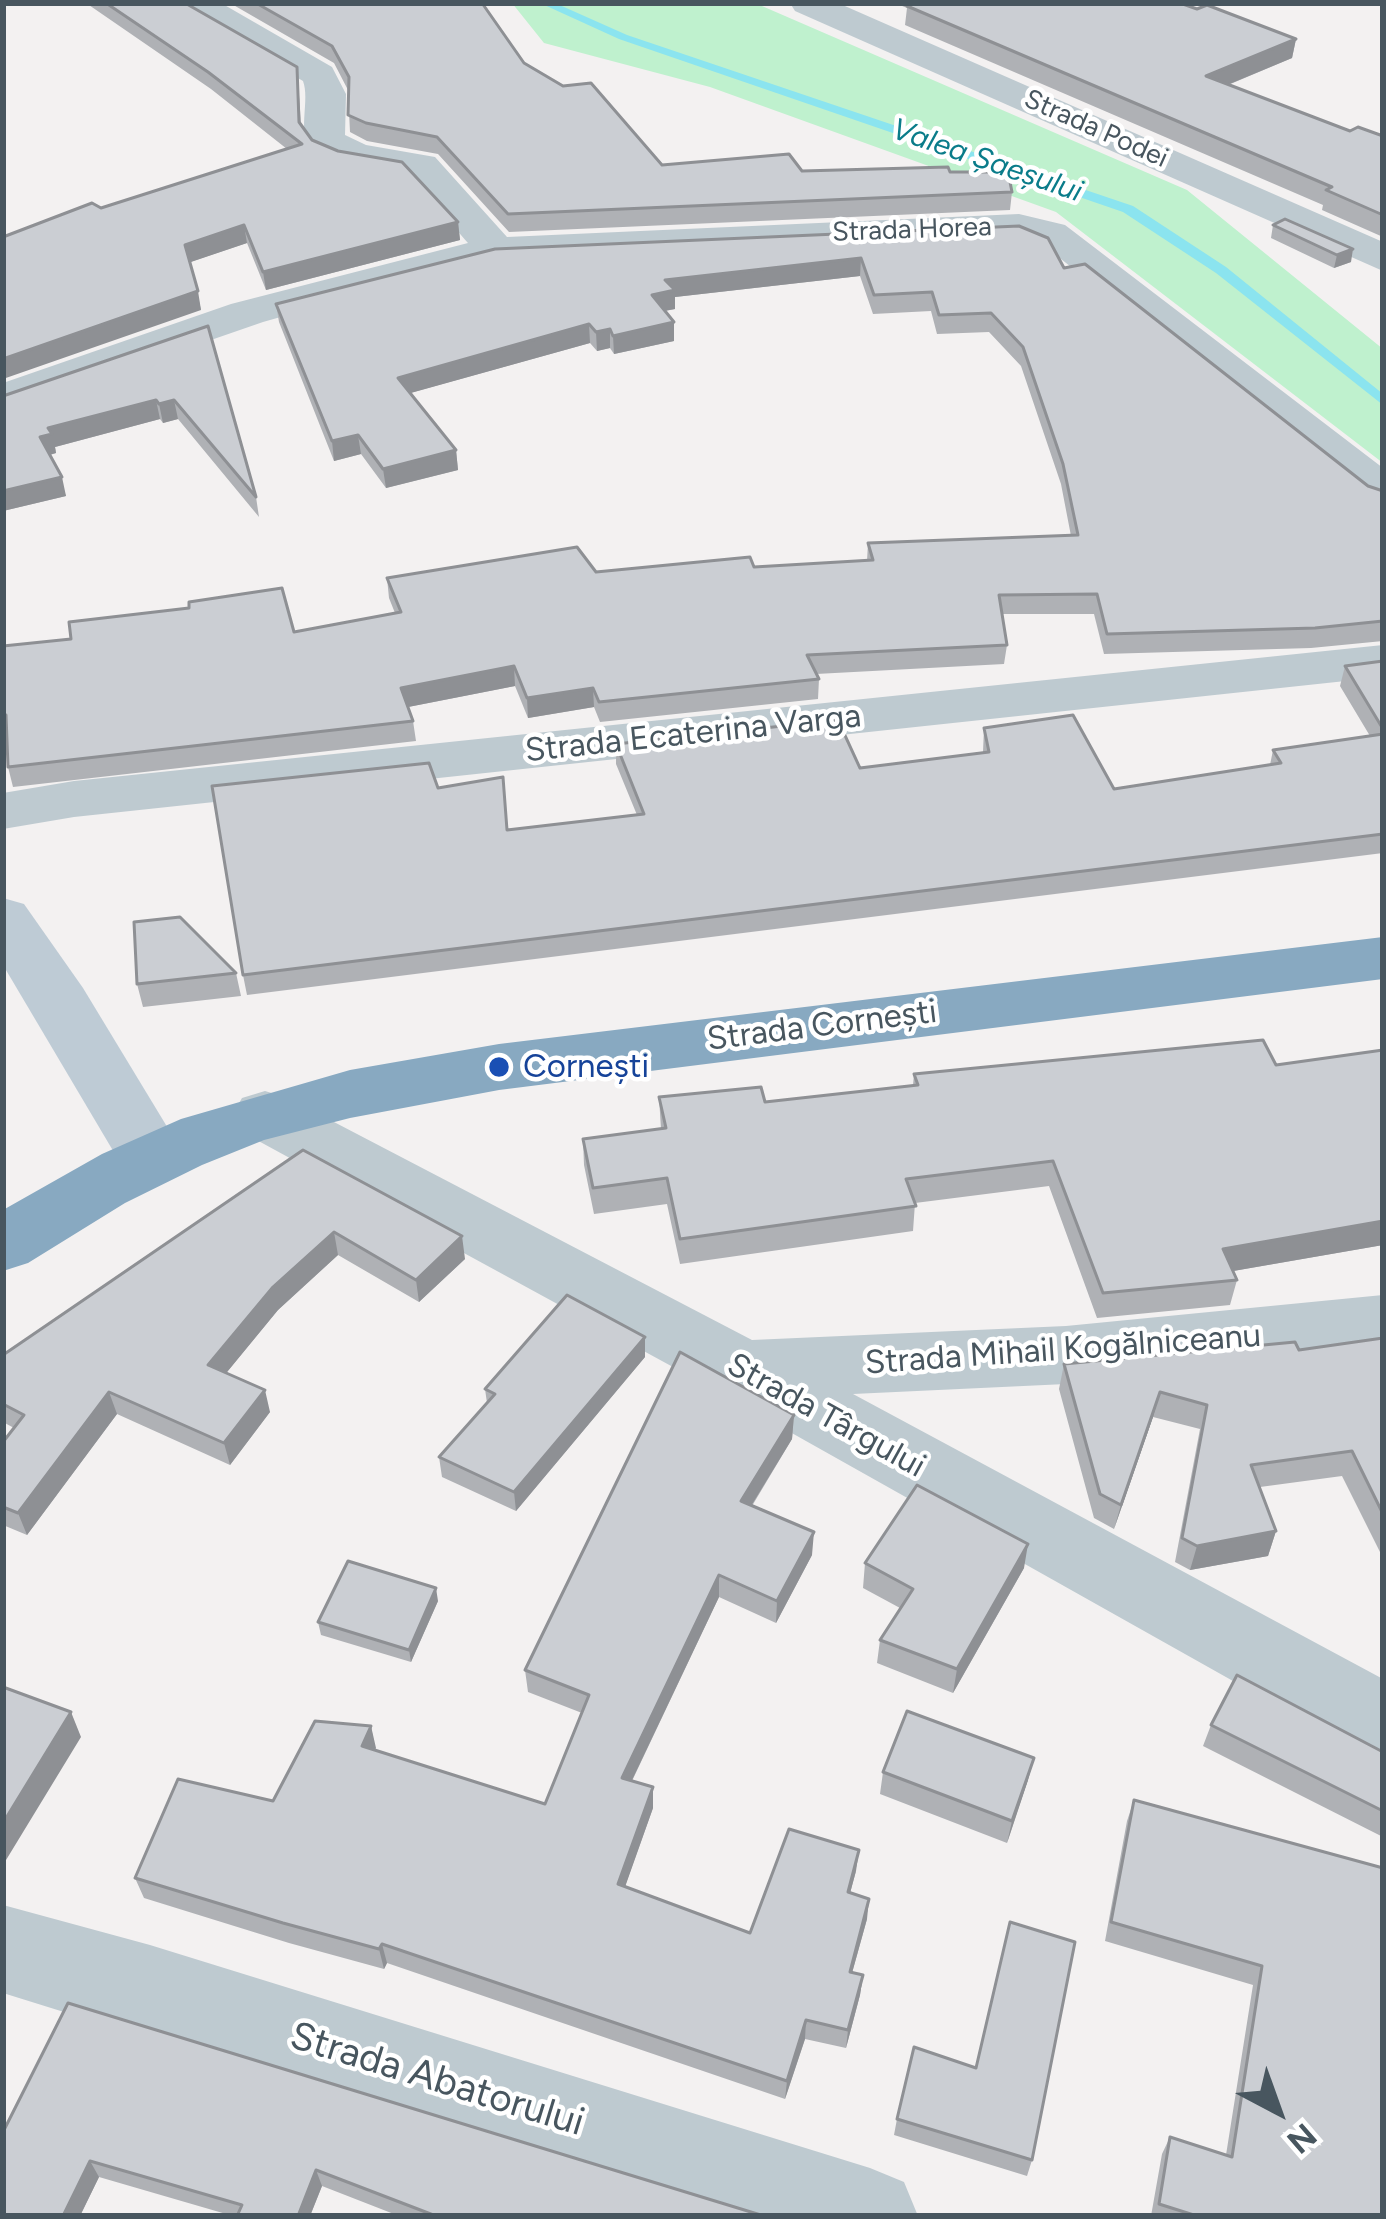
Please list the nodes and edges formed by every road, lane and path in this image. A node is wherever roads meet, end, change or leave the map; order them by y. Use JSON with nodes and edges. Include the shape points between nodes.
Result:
{"nodes":[{"id":1,"x":195,"y":3,"type":"edge"},
{"id":2,"x":808,"y":3,"type":"edge"},
{"id":3,"x":496,"y":250,"type":"junction"},
{"id":4,"x":1383,"y":258,"type":"edge"},
{"id":5,"x":3,"y":398,"type":"edge"},
{"id":6,"x":1383,"y":492,"type":"edge"},
{"id":7,"x":1383,"y":661,"type":"edge"},
{"id":8,"x":3,"y":811,"type":"edge"},
{"id":9,"x":3,"y":918,"type":"edge"},
{"id":10,"x":1383,"y":958,"type":"edge"},
{"id":11,"x":266,"y":1115,"type":"junction"},
{"id":12,"x":152,"y":1158,"type":"junction"},
{"id":13,"x":3,"y":1244,"type":"edge"},
{"id":14,"x":1383,"y":1324,"type":"edge"},
{"id":15,"x":743,"y":1370,"type":"junction"},
{"id":16,"x":1383,"y":1722,"type":"edge"},
{"id":17,"x":3,"y":1949,"type":"edge"},
{"id":18,"x":870,"y":2216,"type":"edge"}],
"edges":[{"from":1,"to":3,"type":"street","via":[[319,75],[327,94],[325,140],[356,156],[422,165]]},
{"from":2,"to":4,"type":"street","name":"Strada Podei"},
{"from":3,"to":5,"type":"street","name":"Strada Horea","via":[[247,313]]},
{"from":3,"to":6,"type":"street","name":"Strada Horea","via":[[986,225],[1050,234]]},
{"from":7,"to":8,"type":"street","name":"Strada Ecaterina Varga"},
{"from":9,"to":12,"type":"street"},
{"from":10,"to":11,"type":"highway","name":"Strada Cornești","via":[[499,1066]]},
{"from":11,"to":12,"type":"highway","name":"Strada Cornești"},
{"from":11,"to":15,"type":"street","name":"Strada Târgului"},
{"from":12,"to":13,"type":"highway","name":"Strada Cornești"},
{"from":14,"to":15,"type":"street","name":"Strada Mihail Kogălniceanu","via":[[1066,1355]]},
{"from":15,"to":16,"type":"street","name":"Strada Târgului"},
{"from":17,"to":18,"type":"street","name":"Strada Abatorului"}]}
